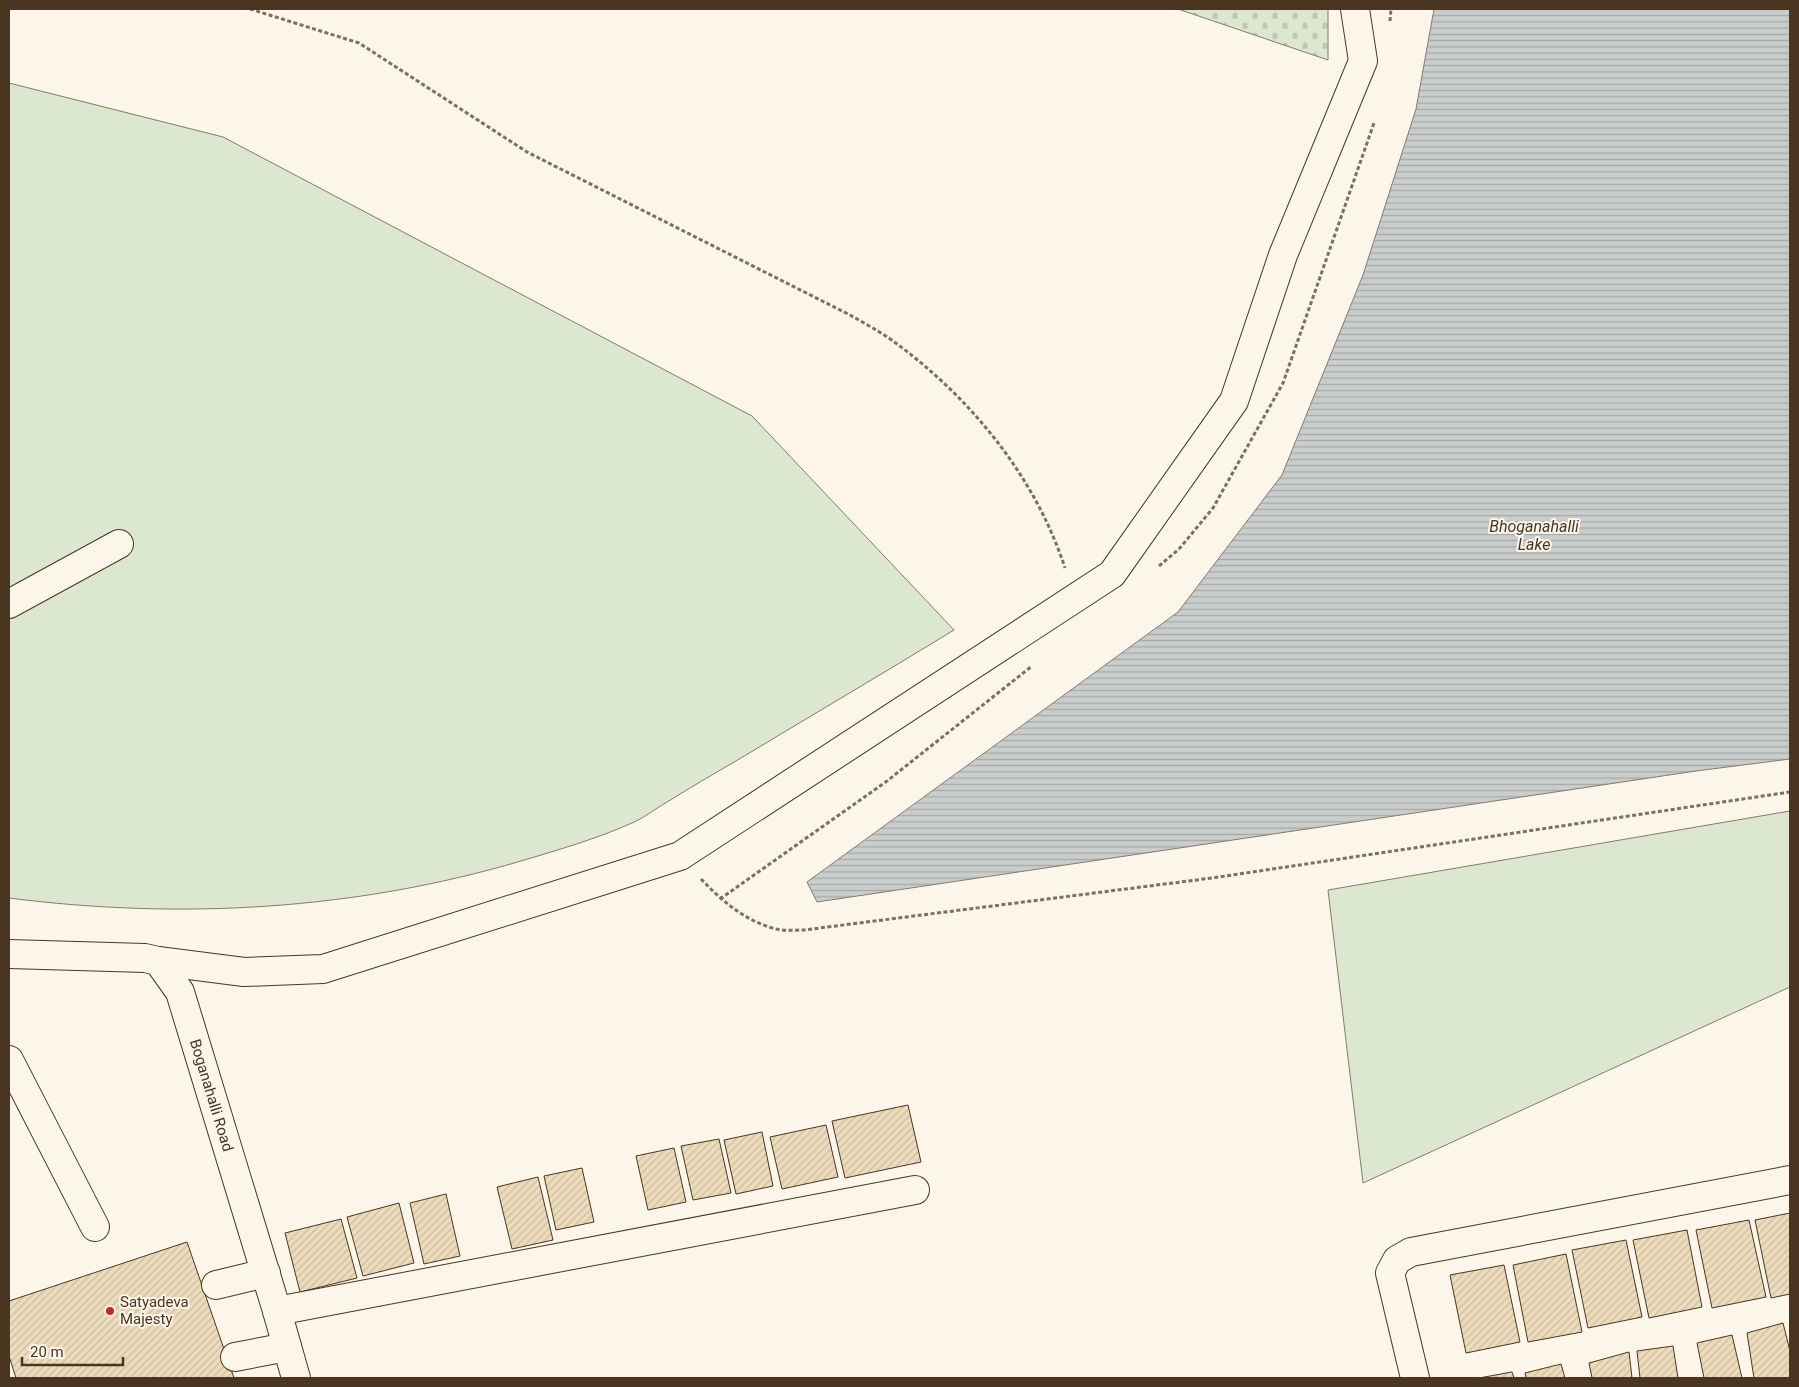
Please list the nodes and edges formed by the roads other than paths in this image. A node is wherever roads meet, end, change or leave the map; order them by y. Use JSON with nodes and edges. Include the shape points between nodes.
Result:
{"nodes":[{"id":1,"x":1355,"y":9,"type":"edge"},
{"id":2,"x":119,"y":544,"type":"dead end"},
{"id":3,"x":9,"y":604,"type":"edge"},
{"id":4,"x":9,"y":954,"type":"edge"},
{"id":5,"x":158,"y":962,"type":"junction"},
{"id":6,"x":9,"y":1060,"type":"edge"},
{"id":7,"x":1790,"y":1180,"type":"edge"},
{"id":8,"x":915,"y":1190,"type":"dead end"},
{"id":9,"x":96,"y":1227,"type":"dead end"},
{"id":10,"x":266,"y":1273,"type":"junction"},
{"id":11,"x":216,"y":1285,"type":"dead end"},
{"id":12,"x":277,"y":1311,"type":"junction"},
{"id":13,"x":287,"y":1347,"type":"junction"},
{"id":14,"x":235,"y":1357,"type":"dead end"},
{"id":15,"x":296,"y":1378,"type":"edge"},
{"id":16,"x":1415,"y":1378,"type":"edge"}],
"edges":[{"from":1,"to":5,"type":"street","via":[[1364,61],[1283,256],[1234,401],[1112,574],[680,856],[323,969],[244,972]]},
{"from":2,"to":3,"type":"street"},
{"from":4,"to":5,"type":"street","via":[[145,958]]},
{"from":5,"to":10,"type":"street","name":"Boganahalli Road","via":[[180,992]]},
{"from":6,"to":9,"type":"street"},
{"from":7,"to":16,"type":"street","via":[[1411,1252],[1397,1260],[1390,1273]]},
{"from":8,"to":12,"type":"street"},
{"from":10,"to":11,"type":"street"},
{"from":10,"to":12,"type":"street","name":"Boganahalli Road"},
{"from":12,"to":13,"type":"street","name":"Boganahalli Road"},
{"from":13,"to":14,"type":"street"},
{"from":13,"to":15,"type":"street","name":"Boganahalli Road"}]}
